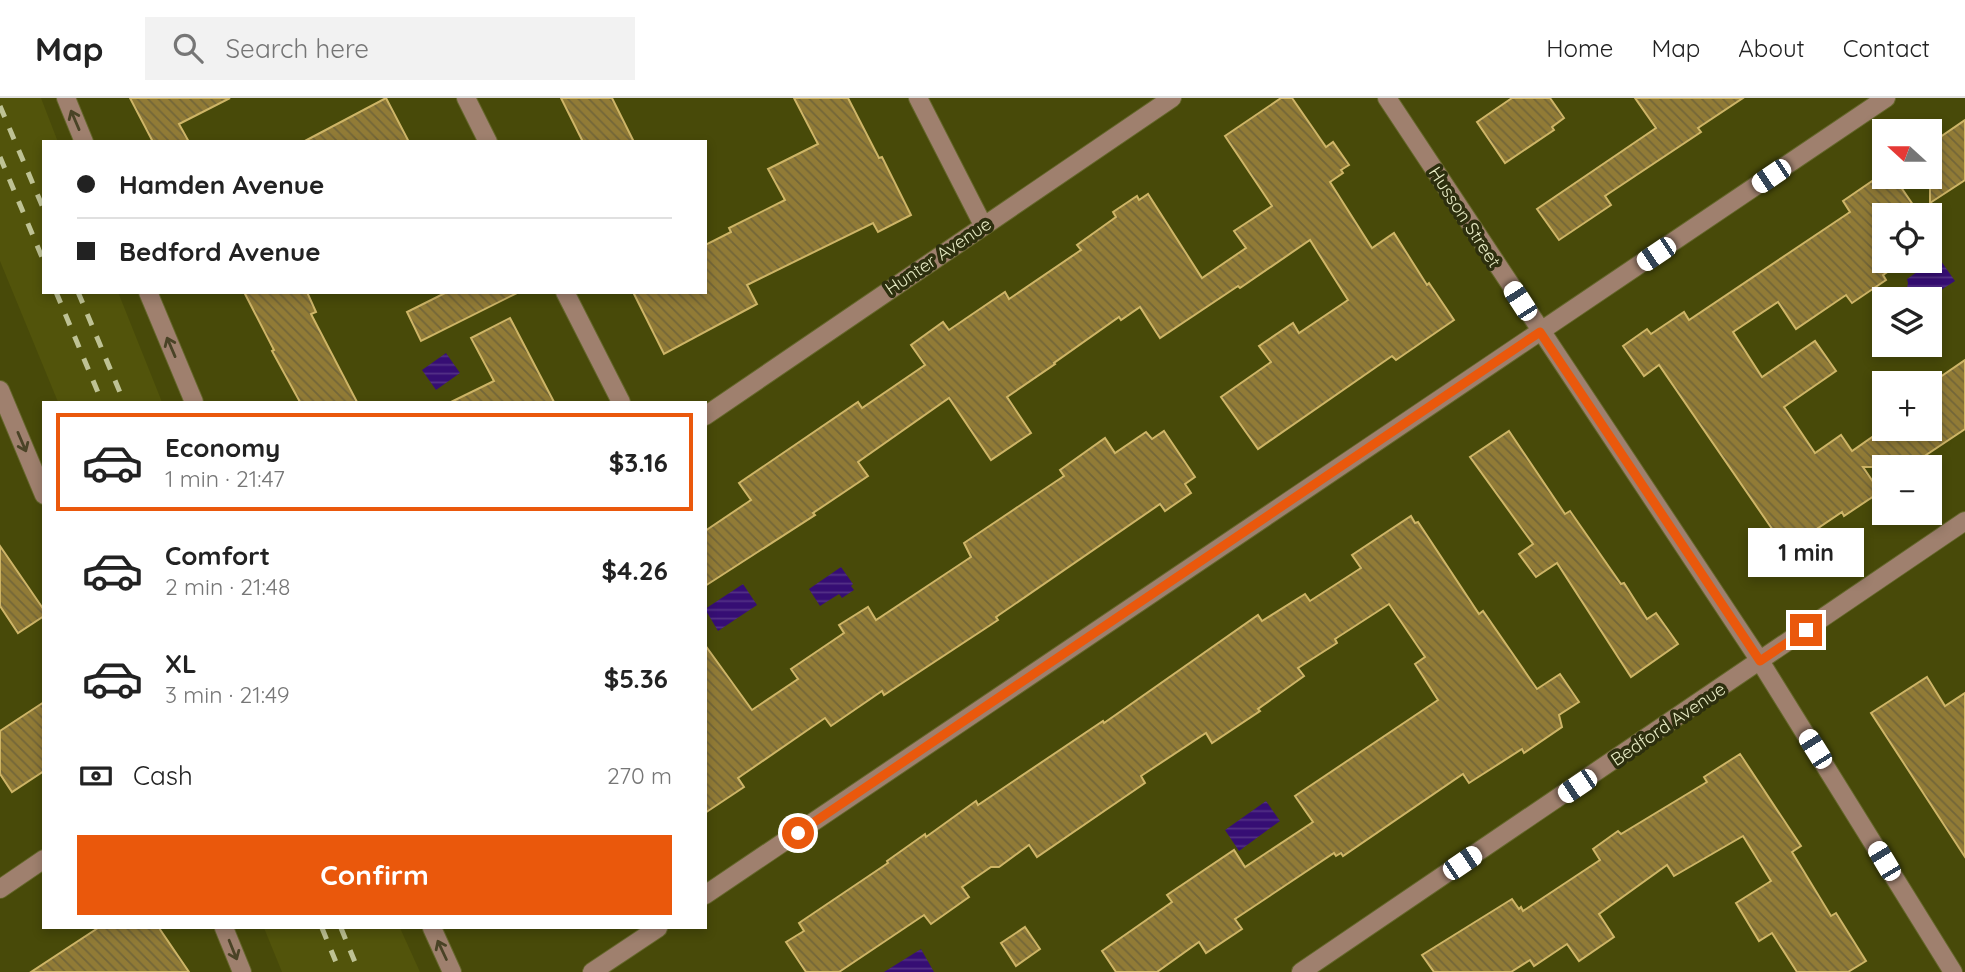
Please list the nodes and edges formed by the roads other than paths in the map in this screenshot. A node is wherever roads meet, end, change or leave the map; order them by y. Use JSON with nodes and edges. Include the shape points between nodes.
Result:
{"nodes":[{"id":1,"x":66,"y":98,"type":"edge"},
{"id":2,"x":466,"y":98,"type":"edge"},
{"id":3,"x":918,"y":98,"type":"edge"},
{"id":4,"x":1172,"y":98,"type":"edge"},
{"id":5,"x":1387,"y":98,"type":"edge"},
{"id":6,"x":1886,"y":98,"type":"edge"},
{"id":7,"x":83,"y":140,"type":"edge"},
{"id":8,"x":487,"y":140,"type":"edge"},
{"id":9,"x":983,"y":225,"type":"junction"},
{"id":10,"x":149,"y":294,"type":"edge"},
{"id":11,"x":566,"y":294,"type":"edge"},
{"id":12,"x":1540,"y":332,"type":"junction"},
{"id":13,"x":2,"y":401,"type":"edge"},
{"id":14,"x":194,"y":401,"type":"edge"},
{"id":15,"x":620,"y":401,"type":"edge"},
{"id":16,"x":707,"y":415,"type":"edge"},
{"id":17,"x":42,"y":491,"type":"edge"},
{"id":18,"x":1965,"y":522,"type":"edge"},
{"id":19,"x":1760,"y":661,"type":"junction"},
{"id":20,"x":42,"y":860,"type":"edge"},
{"id":21,"x":0,"y":889,"type":"edge"},
{"id":22,"x":707,"y":894,"type":"edge"},
{"id":23,"x":224,"y":929,"type":"edge"},
{"id":24,"x":432,"y":929,"type":"edge"},
{"id":25,"x":656,"y":929,"type":"edge"},
{"id":26,"x":242,"y":972,"type":"edge"},
{"id":27,"x":452,"y":972,"type":"edge"},
{"id":28,"x":592,"y":972,"type":"edge"},
{"id":29,"x":1301,"y":972,"type":"edge"},
{"id":30,"x":1953,"y":972,"type":"edge"}],
"edges":[{"from":7,"to":1,"type":"street","one_way":true},
{"from":2,"to":8,"type":"street"},
{"from":3,"to":9,"type":"street"},
{"from":4,"to":9,"type":"street","name":"Hunter Avenue"},
{"from":5,"to":12,"type":"street","name":"Husson Street"},
{"from":6,"to":12,"type":"street"},
{"from":9,"to":16,"type":"street","name":"Hunter Avenue"},
{"from":14,"to":10,"type":"street","one_way":true},
{"from":11,"to":15,"type":"street"},
{"from":12,"to":19,"type":"street","name":"Husson Street"},
{"from":12,"to":22,"type":"street"},
{"from":13,"to":17,"type":"street","one_way":true},
{"from":18,"to":19,"type":"street","name":"Bedford Avenue"},
{"from":19,"to":29,"type":"street","name":"Bedford Avenue"},
{"from":19,"to":30,"type":"street","name":"Husson Street"},
{"from":20,"to":21,"type":"street"},
{"from":23,"to":26,"type":"street","one_way":true},
{"from":27,"to":24,"type":"street","one_way":true},
{"from":25,"to":28,"type":"street"}]}
